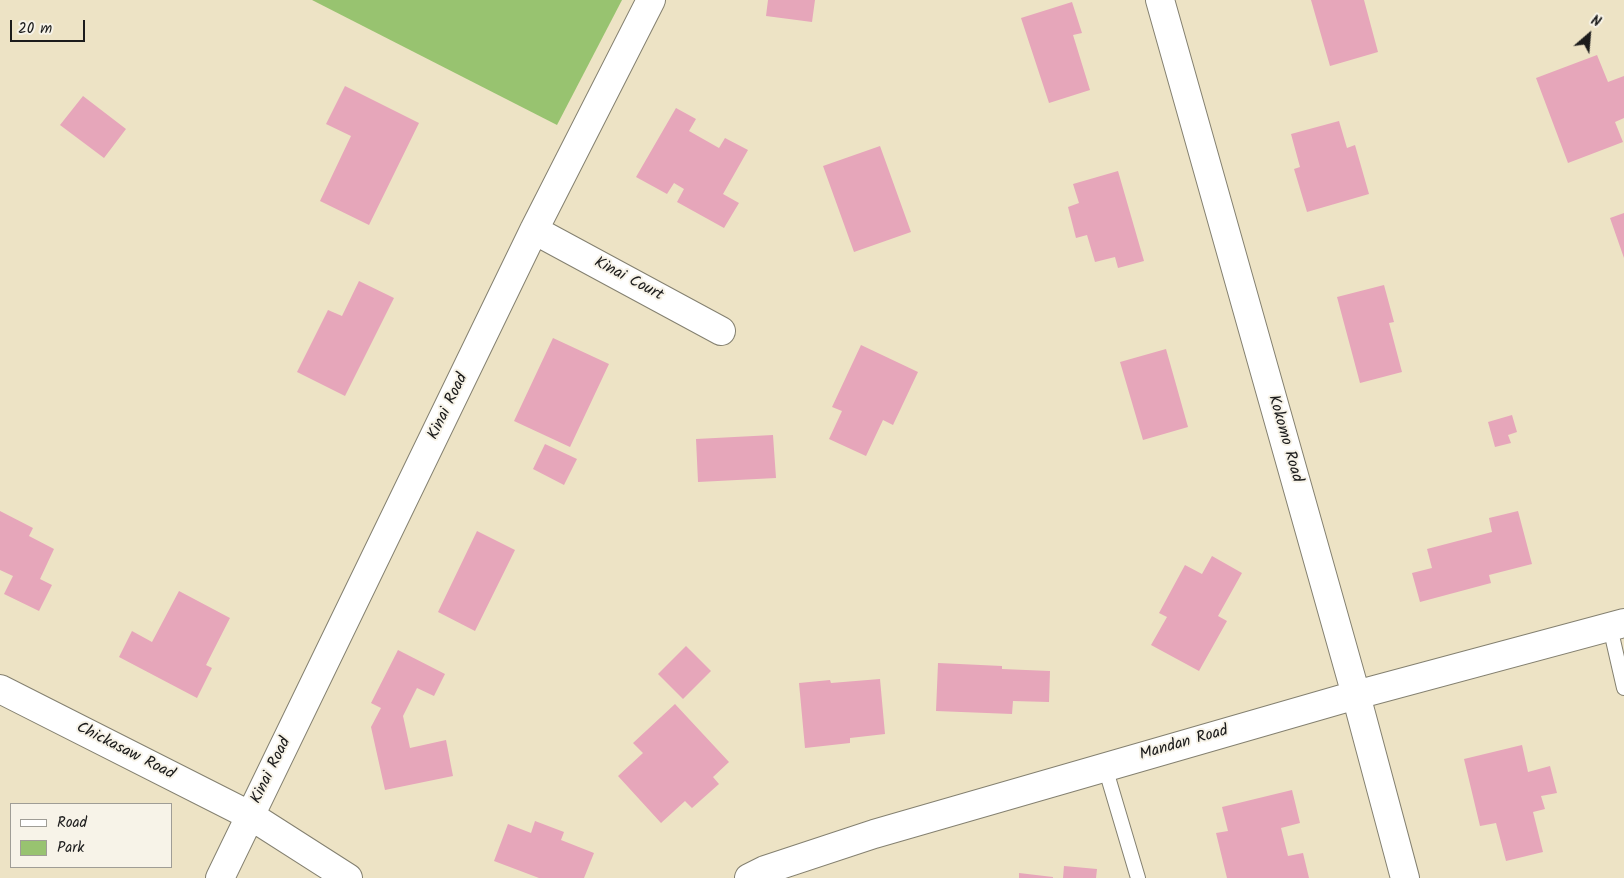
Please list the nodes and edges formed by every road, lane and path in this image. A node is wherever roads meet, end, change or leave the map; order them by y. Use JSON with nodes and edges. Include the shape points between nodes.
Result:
{"nodes":[{"id":1,"x":651,"y":0,"type":"edge"},
{"id":2,"x":1160,"y":0,"type":"edge"},
{"id":3,"x":534,"y":230,"type":"junction"},
{"id":4,"x":721,"y":331,"type":"dead end"},
{"id":5,"x":1617,"y":625,"type":"edge"},
{"id":6,"x":1624,"y":688,"type":"edge"},
{"id":7,"x":0,"y":689,"type":"edge"},
{"id":8,"x":1356,"y":695,"type":"junction"},
{"id":9,"x":1106,"y":767,"type":"junction"},
{"id":10,"x":251,"y":816,"type":"junction"},
{"id":11,"x":220,"y":878,"type":"edge"},
{"id":12,"x":348,"y":878,"type":"edge"},
{"id":13,"x":748,"y":878,"type":"edge"},
{"id":14,"x":1138,"y":878,"type":"edge"},
{"id":15,"x":1405,"y":878,"type":"edge"}],
"edges":[{"from":1,"to":3,"type":"street","name":"Kinai Road"},
{"from":2,"to":8,"type":"street","name":"Kokomo Road"},
{"from":3,"to":4,"type":"street","name":"Kinai Court"},
{"from":3,"to":10,"type":"street","name":"Kinai Road"},
{"from":5,"to":6,"type":"lane"},
{"from":5,"to":8,"type":"street","name":"Mandan Road"},
{"from":7,"to":10,"type":"street","name":"Chickasaw Road"},
{"from":8,"to":9,"type":"street","name":"Mandan Road"},
{"from":8,"to":15,"type":"street","name":"Kokomo Road"},
{"from":9,"to":13,"type":"street","name":"Mandan Road","via":[[874,834]]},
{"from":9,"to":14,"type":"lane"},
{"from":10,"to":11,"type":"street","name":"Kinai Road"},
{"from":10,"to":12,"type":"street","name":"Kinai Road"}]}
